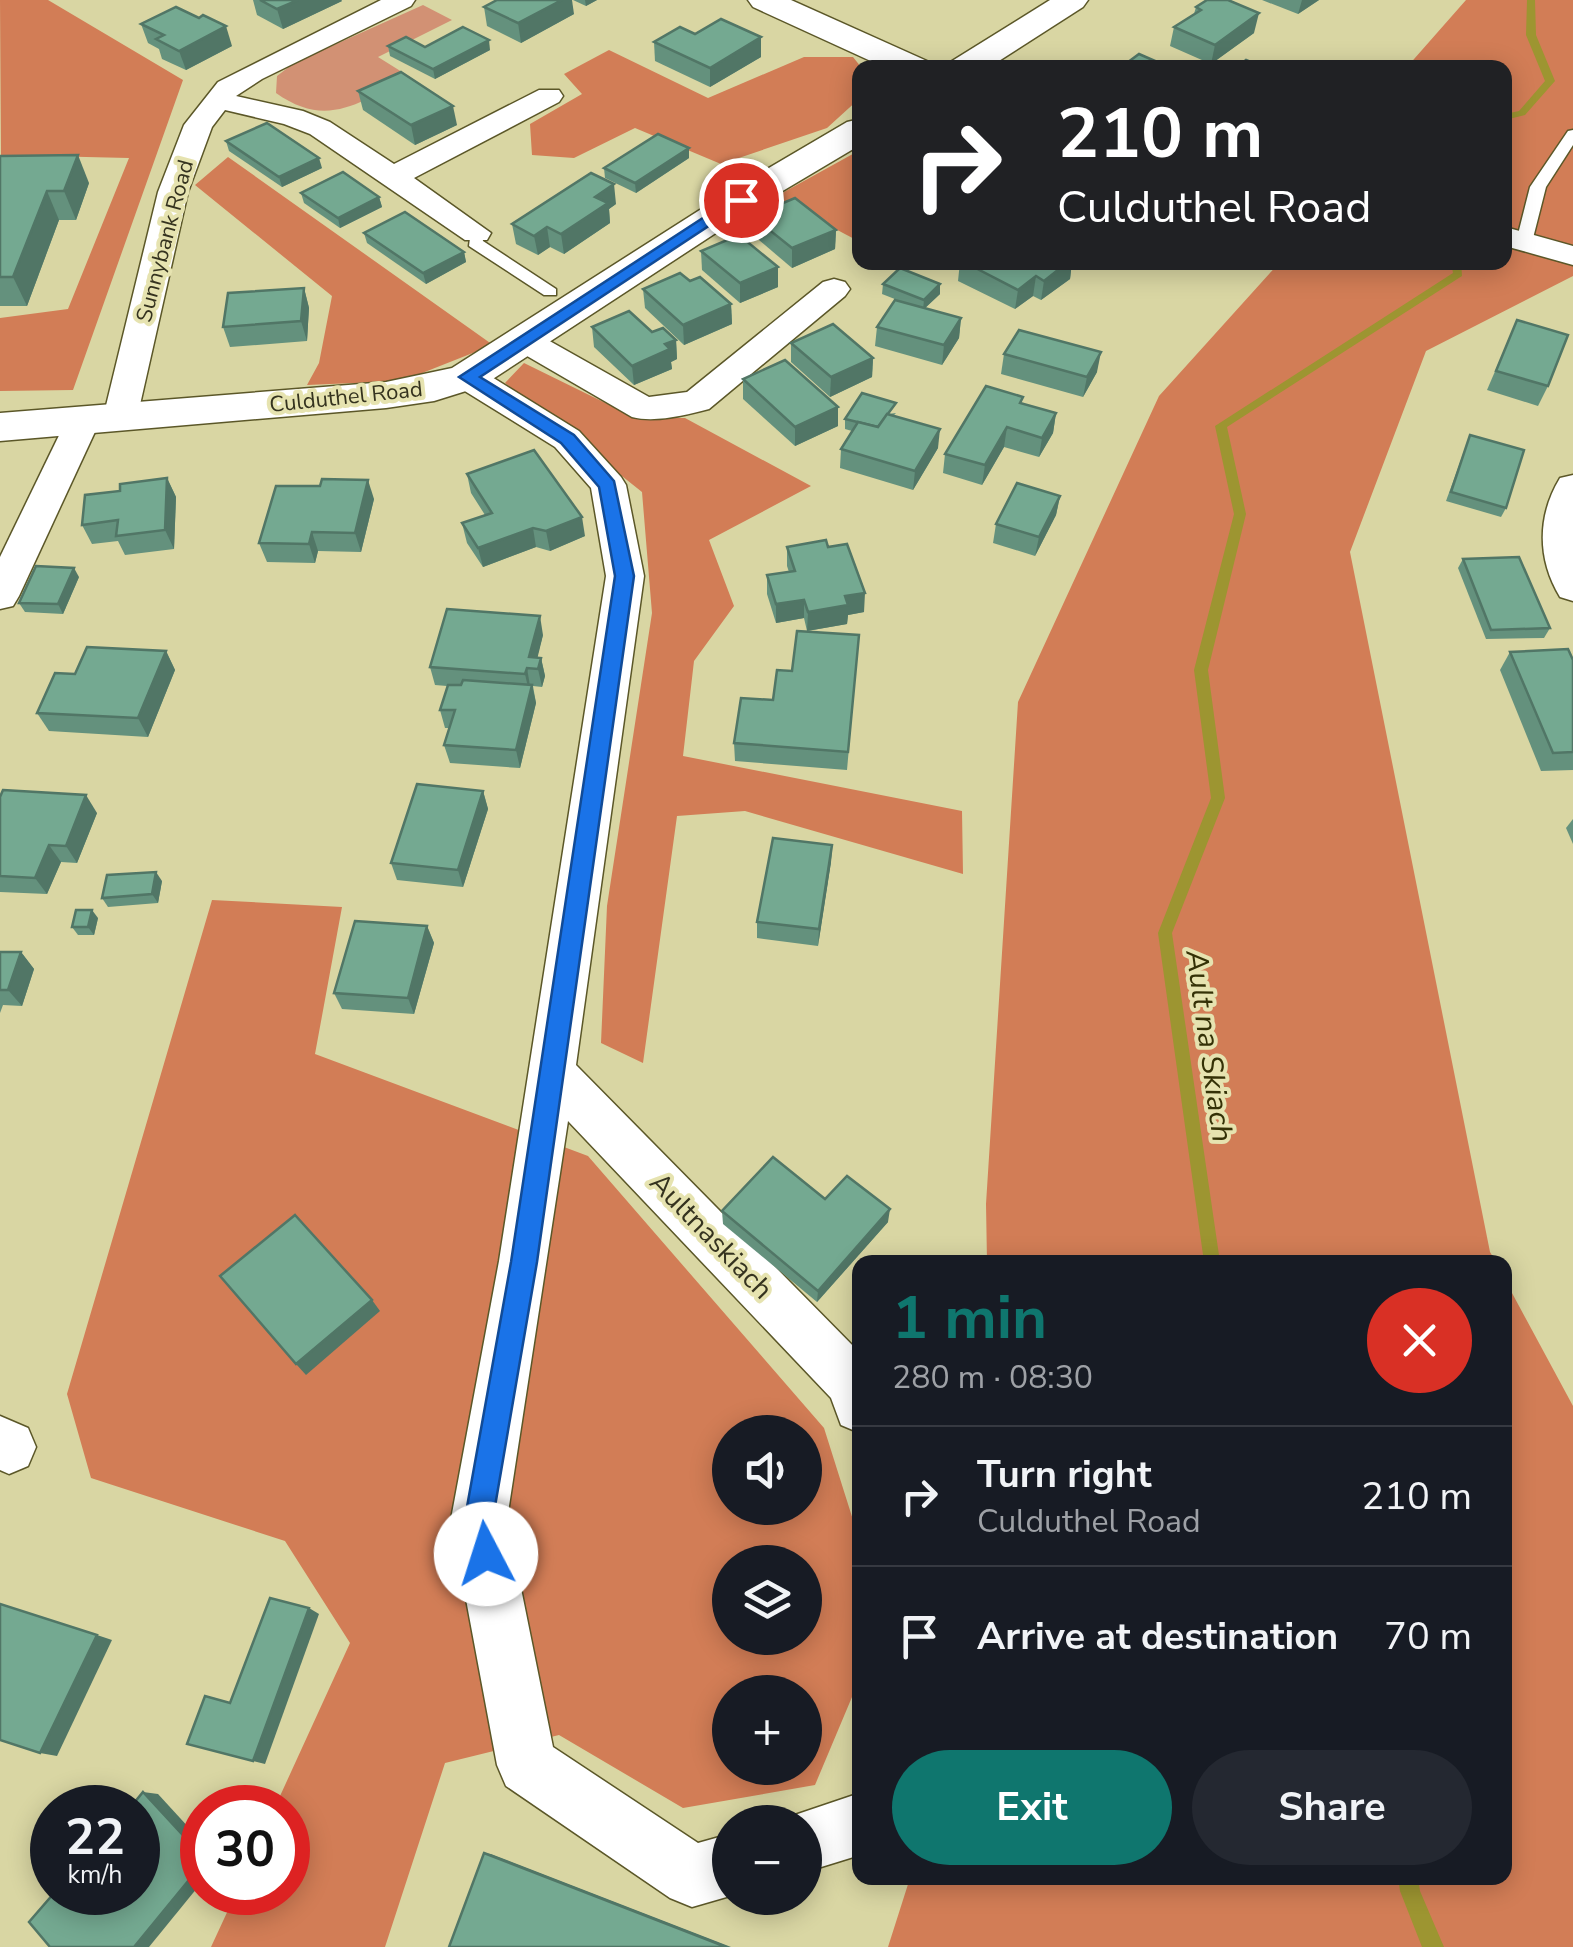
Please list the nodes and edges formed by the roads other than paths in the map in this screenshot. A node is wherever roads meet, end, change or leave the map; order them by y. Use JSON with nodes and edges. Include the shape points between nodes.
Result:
{"nodes":[{"id":1,"x":402,"y":0,"type":"edge"},
{"id":2,"x":764,"y":0,"type":"edge"},
{"id":3,"x":1072,"y":0,"type":"edge"},
{"id":4,"x":897,"y":60,"type":"edge"},
{"id":5,"x":977,"y":60,"type":"edge"},
{"id":6,"x":549,"y":96,"type":"dead end"},
{"id":7,"x":216,"y":100,"type":"junction"},
{"id":8,"x":1573,"y":134,"type":"edge"},
{"id":9,"x":852,"y":135,"type":"edge"},
{"id":10,"x":392,"y":177,"type":"junction"},
{"id":11,"x":476,"y":233,"type":"joint"},
{"id":12,"x":1514,"y":239,"type":"edge"},
{"id":13,"x":1573,"y":256,"type":"edge"},
{"id":14,"x":834,"y":289,"type":"dead end"},
{"id":15,"x":550,"y":292,"type":"dead end"},
{"id":16,"x":527,"y":342,"type":"junction"},
{"id":17,"x":468,"y":377,"type":"junction"},
{"id":18,"x":101,"y":420,"type":"junction"},
{"id":19,"x":0,"y":427,"type":"edge"},
{"id":20,"x":1573,"y":487,"type":"edge"},
{"id":21,"x":1573,"y":588,"type":"edge"},
{"id":22,"x":0,"y":596,"type":"edge"},
{"id":23,"x":552,"y":1072,"type":"junction"},
{"id":24,"x":852,"y":1382,"type":"edge"},
{"id":25,"x":852,"y":1827,"type":"edge"},
{"id":26,"x":822,"y":1836,"type":"edge"},
{"id":27,"x":712,"y":1870,"type":"edge"}],
"edges":[{"from":1,"to":7,"type":"street","name":"Sunnybank Road","via":[[252,73]]},
{"from":2,"to":4,"type":"main road"},
{"from":3,"to":5,"type":"main road"},
{"from":6,"to":10,"type":"street"},
{"from":7,"to":10,"type":"street","via":[[306,123]]},
{"from":7,"to":18,"type":"street","name":"Sunnybank Road","via":[[198,125]]},
{"from":8,"to":12,"type":"lane"},
{"from":9,"to":16,"type":"main road","name":"Culduthel Road"},
{"from":10,"to":11,"type":"street"},
{"from":11,"to":15,"type":"lane","via":[[475,243]]},
{"from":12,"to":13,"type":"street"},
{"from":14,"to":16,"type":"street","via":[[698,401],[644,409]]},
{"from":16,"to":17,"type":"main road","name":"Culduthel Road"},
{"from":17,"to":18,"type":"main road","name":"Culduthel Road","via":[[386,395]]},
{"from":17,"to":23,"type":"street","via":[[568,439],[608,485],[625,576]]},
{"from":18,"to":19,"type":"main road","name":"Culduthel Road"},
{"from":18,"to":22,"type":"street","name":"Sunnybank Road"},
{"from":20,"to":21,"type":"street","via":[[1560,511],[1560,554]]},
{"from":23,"to":24,"type":"street","name":"Aultnaskiach"},
{"from":23,"to":27,"type":"street","via":[[479,1518],[527,1765],[692,1876]]},
{"from":25,"to":26,"type":"street"}]}
